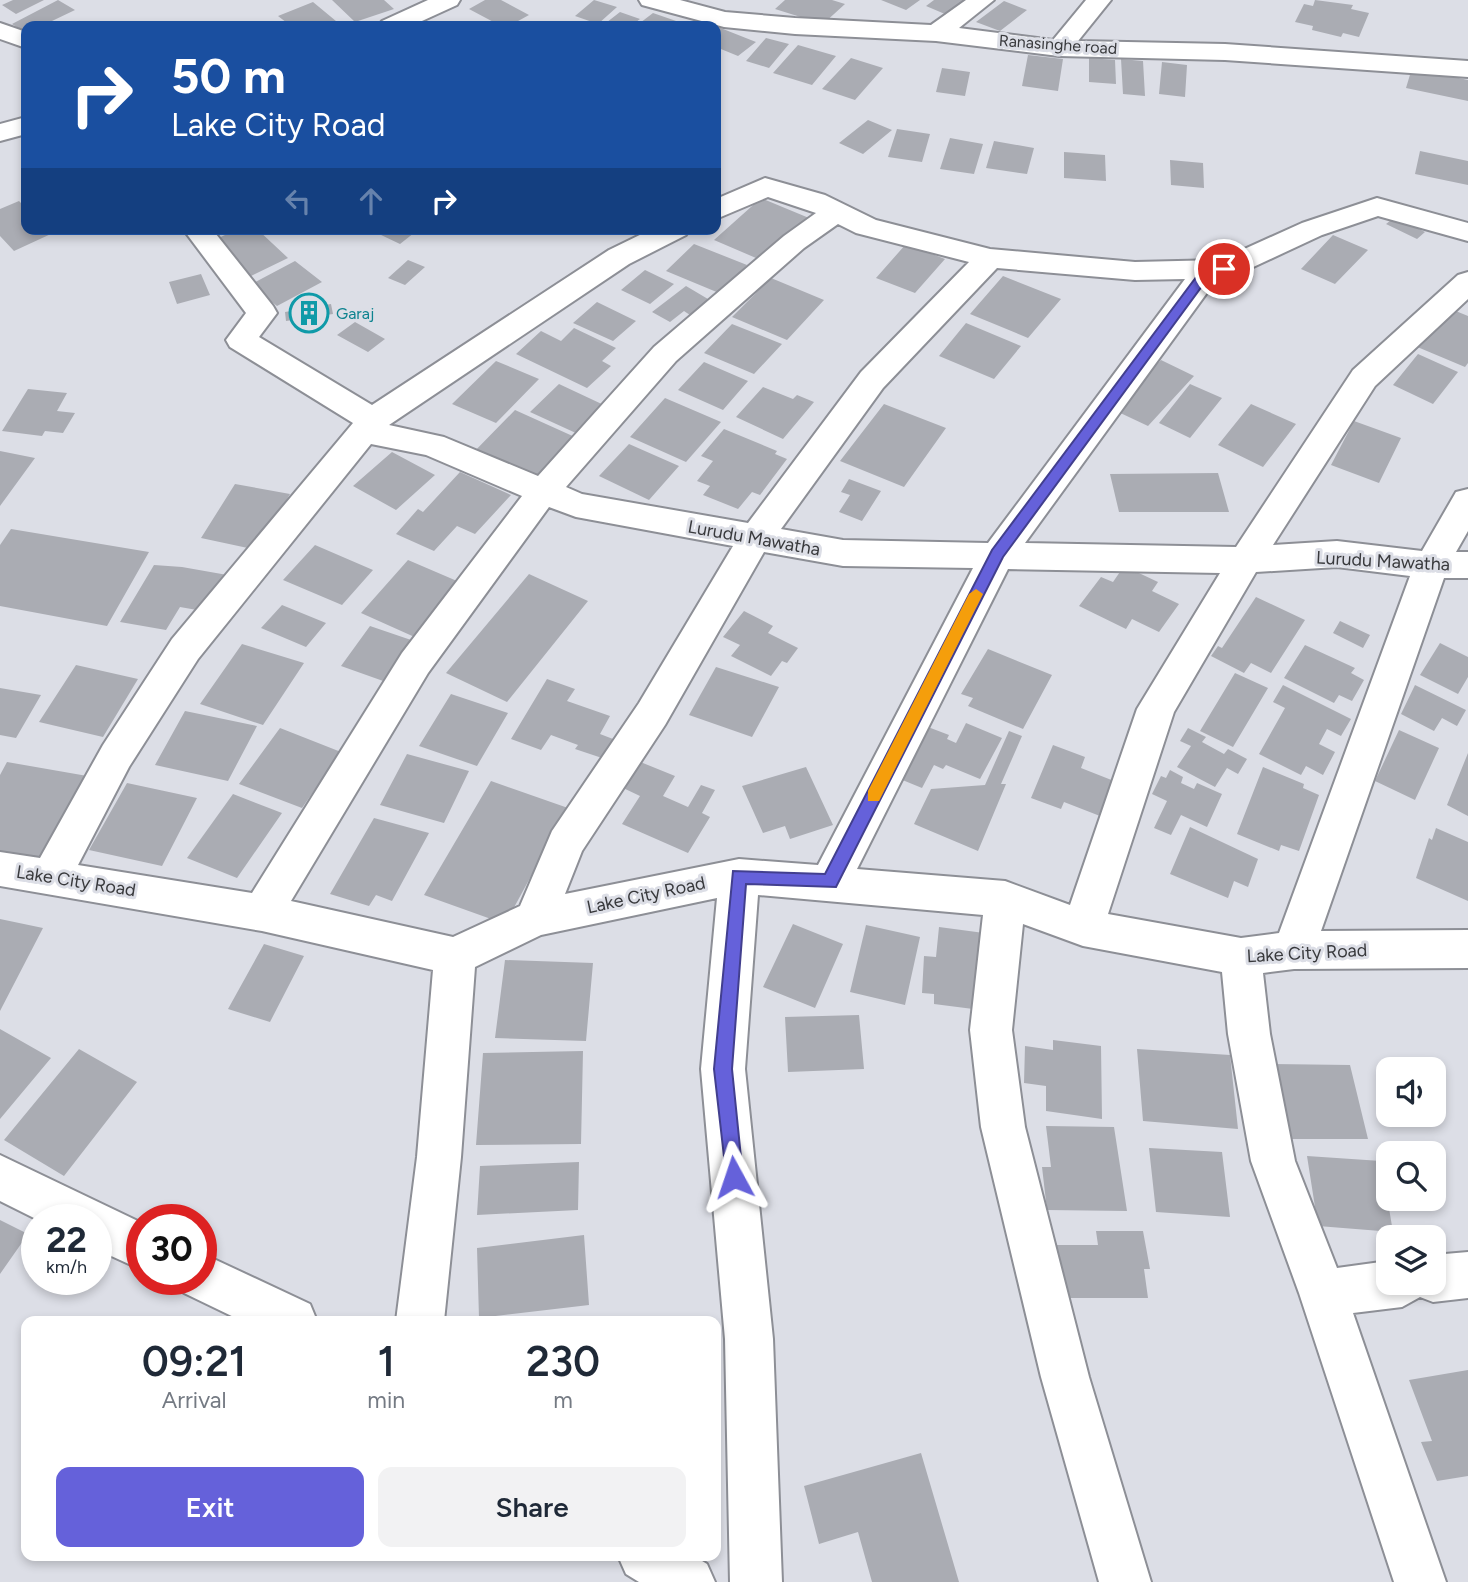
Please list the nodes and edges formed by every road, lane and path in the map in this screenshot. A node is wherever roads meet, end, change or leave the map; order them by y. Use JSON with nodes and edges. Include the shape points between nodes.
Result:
{"nodes":[{"id":1,"x":448,"y":0,"type":"edge"},
{"id":2,"x":651,"y":0,"type":"edge"},
{"id":3,"x":750,"y":0,"type":"edge"},
{"id":4,"x":982,"y":0,"type":"edge"},
{"id":5,"x":1098,"y":0,"type":"edge"},
{"id":6,"x":687,"y":18,"type":"edge"},
{"id":7,"x":724,"y":19,"type":"junction"},
{"id":8,"x":402,"y":21,"type":"edge"},
{"id":9,"x":0,"y":31,"type":"edge"},
{"id":10,"x":936,"y":33,"type":"junction"},
{"id":11,"x":21,"y":38,"type":"edge"},
{"id":12,"x":1059,"y":48,"type":"junction"},
{"id":13,"x":1468,"y":69,"type":"edge"},
{"id":14,"x":21,"y":127,"type":"edge"},
{"id":15,"x":0,"y":133,"type":"edge"},
{"id":16,"x":721,"y":208,"type":"edge"},
{"id":17,"x":836,"y":212,"type":"junction"},
{"id":18,"x":1468,"y":232,"type":"edge"},
{"id":19,"x":202,"y":235,"type":"edge"},
{"id":20,"x":664,"y":235,"type":"edge"},
{"id":21,"x":990,"y":258,"type":"junction"},
{"id":22,"x":1207,"y":271,"type":"junction"},
{"id":23,"x":1468,"y":282,"type":"edge"},
{"id":24,"x":368,"y":425,"type":"junction"},
{"id":25,"x":542,"y":493,"type":"junction"},
{"id":26,"x":1468,"y":501,"type":"edge"},
{"id":27,"x":754,"y":540,"type":"junction"},
{"id":28,"x":998,"y":554,"type":"junction"},
{"id":29,"x":1246,"y":560,"type":"junction"},
{"id":30,"x":1431,"y":565,"type":"junction"},
{"id":31,"x":1468,"y":565,"type":"edge"},
{"id":32,"x":0,"y":869,"type":"edge"},
{"id":33,"x":739,"y":876,"type":"junction"},
{"id":34,"x":51,"y":877,"type":"junction"},
{"id":35,"x":830,"y":882,"type":"junction"},
{"id":36,"x":1005,"y":899,"type":"junction"},
{"id":37,"x":262,"y":913,"type":"junction"},
{"id":38,"x":534,"y":918,"type":"junction"},
{"id":39,"x":1083,"y":928,"type":"junction"},
{"id":40,"x":1468,"y":949,"type":"edge"},
{"id":41,"x":1294,"y":950,"type":"junction"},
{"id":42,"x":455,"y":956,"type":"junction"},
{"id":43,"x":1241,"y":957,"type":"junction"},
{"id":44,"x":0,"y":1177,"type":"edge"},
{"id":45,"x":55,"y":1204,"type":"edge"},
{"id":46,"x":1468,"y":1275,"type":"edge"},
{"id":47,"x":1446,"y":1278,"type":"edge"},
{"id":48,"x":217,"y":1284,"type":"edge"},
{"id":49,"x":1376,"y":1286,"type":"edge"},
{"id":50,"x":1323,"y":1293,"type":"junction"},
{"id":51,"x":283,"y":1316,"type":"edge"},
{"id":52,"x":421,"y":1316,"type":"edge"},
{"id":53,"x":653,"y":1561,"type":"edge"},
{"id":54,"x":689,"y":1582,"type":"edge"},
{"id":55,"x":756,"y":1582,"type":"edge"},
{"id":56,"x":1125,"y":1582,"type":"edge"},
{"id":57,"x":1420,"y":1582,"type":"edge"}],
"edges":[{"from":1,"to":8,"type":"street"},
{"from":2,"to":6,"type":"street","name":"Ranasinghe road"},
{"from":3,"to":7,"type":"street"},
{"from":4,"to":10,"type":"street"},
{"from":5,"to":12,"type":"street"},
{"from":6,"to":7,"type":"street","name":"Ranasinghe road"},
{"from":7,"to":10,"type":"street","name":"Ranasinghe road"},
{"from":9,"to":11,"type":"street"},
{"from":10,"to":12,"type":"street","name":"Ranasinghe road"},
{"from":12,"to":13,"type":"street","name":"Ranasinghe road","via":[[1225,52]]},
{"from":14,"to":15,"type":"street"},
{"from":16,"to":17,"type":"street","via":[[765,187]]},
{"from":17,"to":21,"type":"street","via":[[866,227]]},
{"from":17,"to":25,"type":"street","via":[[794,242],[665,354]]},
{"from":18,"to":22,"type":"street","via":[[1377,207],[1312,229],[1224,269]]},
{"from":19,"to":24,"type":"street","name":"Lurudu Mawatha","via":[[262,313],[241,340]]},
{"from":20,"to":24,"type":"street","via":[[619,257]]},
{"from":21,"to":22,"type":"street","via":[[1135,271]]},
{"from":21,"to":27,"type":"street","via":[[872,380]]},
{"from":22,"to":28,"type":"street"},
{"from":23,"to":29,"type":"street","via":[[1364,378]]},
{"from":24,"to":25,"type":"street","name":"Lurudu Mawatha","via":[[433,445]]},
{"from":24,"to":34,"type":"street","via":[[185,649],[116,756]]},
{"from":25,"to":27,"type":"street","name":"Lurudu Mawatha","via":[[576,505]]},
{"from":25,"to":37,"type":"street","via":[[415,663]]},
{"from":26,"to":30,"type":"street"},
{"from":27,"to":28,"type":"street","name":"Lurudu Mawatha","via":[[844,553]]},
{"from":27,"to":38,"type":"street","via":[[652,714],[566,843]]},
{"from":28,"to":29,"type":"street","name":"Lurudu Mawatha"},
{"from":28,"to":35,"type":"street"},
{"from":29,"to":30,"type":"street","name":"Lurudu Mawatha","via":[[1338,554]]},
{"from":29,"to":39,"type":"street","via":[[1156,709]]},
{"from":30,"to":31,"type":"street","name":"Lurudu Mawatha"},
{"from":30,"to":41,"type":"street"},
{"from":32,"to":34,"type":"street","name":"Lake City Road"},
{"from":33,"to":35,"type":"street","name":"Lake City Road"},
{"from":33,"to":38,"type":"street","name":"Lake City Road"},
{"from":33,"to":55,"type":"street","via":[[723,1069],[749,1339]]},
{"from":34,"to":37,"type":"street","name":"Lake City Road"},
{"from":35,"to":36,"type":"street","name":"Lake City Road"},
{"from":36,"to":39,"type":"street","name":"Lake City Road"},
{"from":36,"to":56,"type":"street","via":[[991,1030],[1003,1127],[1065,1377]]},
{"from":37,"to":42,"type":"street","name":"Lake City Road"},
{"from":38,"to":42,"type":"street","name":"Lake City Road"},
{"from":39,"to":43,"type":"street","name":"Lake City Road"},
{"from":40,"to":41,"type":"street","name":"Lake City Road"},
{"from":41,"to":43,"type":"street","name":"Lake City Road"},
{"from":42,"to":52,"type":"street"},
{"from":43,"to":50,"type":"street","via":[[1249,1034],[1273,1161]]},
{"from":44,"to":45,"type":"street"},
{"from":46,"to":47,"type":"street"},
{"from":48,"to":51,"type":"street"},
{"from":49,"to":50,"type":"street"},
{"from":50,"to":57,"type":"street"},
{"from":53,"to":54,"type":"street"}]}
